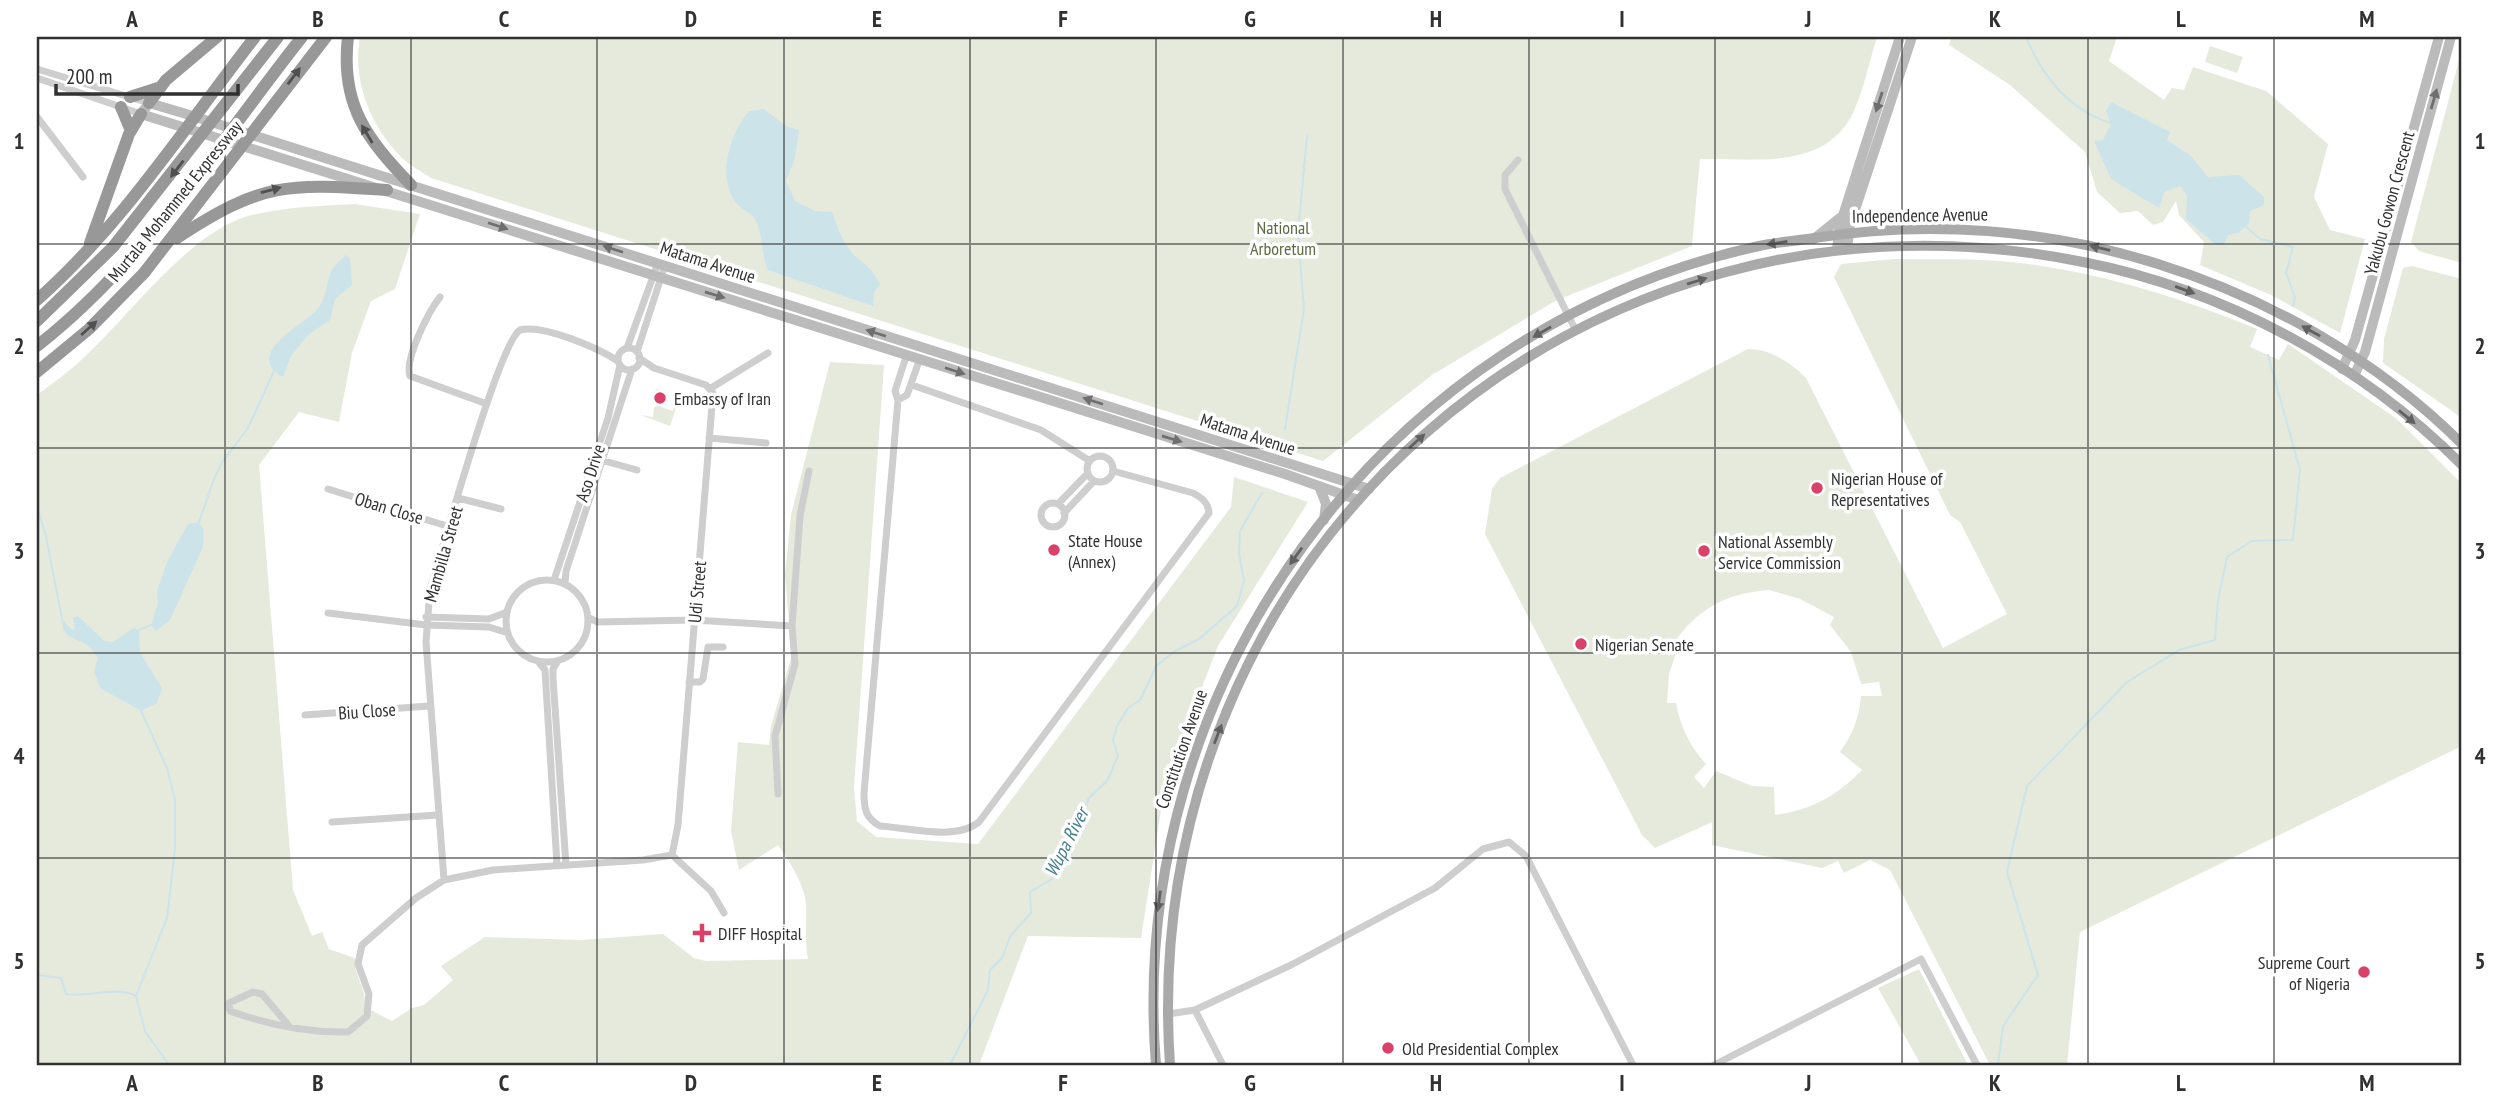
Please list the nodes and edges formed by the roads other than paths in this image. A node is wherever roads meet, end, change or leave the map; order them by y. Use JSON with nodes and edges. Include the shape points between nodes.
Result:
{"nodes":[{"id":1,"x":218,"y":37,"type":"edge"},
{"id":2,"x":255,"y":37,"type":"edge"},
{"id":3,"x":278,"y":37,"type":"edge"},
{"id":4,"x":302,"y":37,"type":"edge"},
{"id":5,"x":326,"y":37,"type":"edge"},
{"id":6,"x":348,"y":37,"type":"edge"},
{"id":7,"x":1899,"y":37,"type":"edge"},
{"id":8,"x":1912,"y":37,"type":"edge"},
{"id":9,"x":2439,"y":37,"type":"edge"},
{"id":10,"x":2451,"y":37,"type":"edge"},
{"id":11,"x":37,"y":69,"type":"edge"},
{"id":12,"x":37,"y":78,"type":"edge"},
{"id":13,"x":161,"y":86,"type":"junction"},
{"id":14,"x":126,"y":102,"type":"junction"},
{"id":15,"x":145,"y":108,"type":"junction"},
{"id":16,"x":37,"y":117,"type":"edge"},
{"id":17,"x":131,"y":131,"type":"junction"},
{"id":18,"x":1518,"y":160,"type":"dead end"},
{"id":19,"x":83,"y":177,"type":"dead end"},
{"id":20,"x":411,"y":185,"type":"junction"},
{"id":21,"x":387,"y":190,"type":"junction"},
{"id":22,"x":474,"y":205,"type":"junction"},
{"id":23,"x":1854,"y":212,"type":"junction"},
{"id":24,"x":1843,"y":215,"type":"junction"},
{"id":25,"x":470,"y":217,"type":"junction"},
{"id":26,"x":1871,"y":231,"type":"junction"},
{"id":27,"x":1843,"y":233,"type":"junction"},
{"id":28,"x":1814,"y":239,"type":"junction"},
{"id":29,"x":167,"y":244,"type":"junction"},
{"id":30,"x":88,"y":248,"type":"junction"},
{"id":31,"x":1842,"y":248,"type":"junction"},
{"id":32,"x":661,"y":264,"type":"junction"},
{"id":33,"x":657,"y":277,"type":"junction"},
{"id":34,"x":440,"y":297,"type":"dead end"},
{"id":35,"x":37,"y":300,"type":"edge"},
{"id":36,"x":1569,"y":317,"type":"junction"},
{"id":37,"x":37,"y":321,"type":"edge"},
{"id":38,"x":1576,"y":331,"type":"junction"},
{"id":39,"x":37,"y":346,"type":"edge"},
{"id":40,"x":624,"y":350,"type":"junction"},
{"id":41,"x":605,"y":353,"type":"junction"},
{"id":42,"x":768,"y":353,"type":"dead end"},
{"id":43,"x":2349,"y":353,"type":"junction"},
{"id":44,"x":638,"y":355,"type":"junction"},
{"id":45,"x":905,"y":360,"type":"dead end"},
{"id":46,"x":2361,"y":362,"type":"junction"},
{"id":47,"x":619,"y":363,"type":"junction"},
{"id":48,"x":918,"y":364,"type":"dead end"},
{"id":49,"x":634,"y":368,"type":"junction"},
{"id":50,"x":654,"y":368,"type":"junction"},
{"id":51,"x":989,"y":368,"type":"junction"},
{"id":52,"x":2343,"y":369,"type":"junction"},
{"id":53,"x":37,"y":372,"type":"edge"},
{"id":54,"x":2354,"y":376,"type":"junction"},
{"id":55,"x":986,"y":380,"type":"junction"},
{"id":56,"x":912,"y":385,"type":"junction"},
{"id":57,"x":711,"y":388,"type":"junction"},
{"id":58,"x":898,"y":400,"type":"junction"},
{"id":59,"x":487,"y":404,"type":"junction"},
{"id":60,"x":709,"y":438,"type":"junction"},
{"id":61,"x":766,"y":443,"type":"dead end"},
{"id":62,"x":2462,"y":444,"type":"edge"},
{"id":63,"x":601,"y":460,"type":"junction"},
{"id":64,"x":1090,"y":461,"type":"junction"},
{"id":65,"x":2462,"y":465,"type":"edge"},
{"id":66,"x":637,"y":470,"type":"dead end"},
{"id":67,"x":809,"y":471,"type":"dead end"},
{"id":68,"x":1112,"y":471,"type":"junction"},
{"id":69,"x":1088,"y":473,"type":"junction"},
{"id":70,"x":1094,"y":481,"type":"junction"},
{"id":71,"x":1353,"y":484,"type":"junction"},
{"id":72,"x":1319,"y":486,"type":"junction"},
{"id":73,"x":328,"y":489,"type":"dead end"},
{"id":74,"x":1368,"y":489,"type":"junction"},
{"id":75,"x":1344,"y":495,"type":"junction"},
{"id":76,"x":458,"y":498,"type":"junction"},
{"id":77,"x":1358,"y":500,"type":"junction"},
{"id":78,"x":1058,"y":504,"type":"junction"},
{"id":79,"x":501,"y":509,"type":"dead end"},
{"id":80,"x":1064,"y":513,"type":"junction"},
{"id":81,"x":1324,"y":520,"type":"junction"},
{"id":82,"x":450,"y":527,"type":"junction"},
{"id":83,"x":554,"y":580,"type":"junction"},
{"id":84,"x":565,"y":584,"type":"junction"},
{"id":85,"x":507,"y":612,"type":"junction"},
{"id":86,"x":328,"y":613,"type":"dead end"},
{"id":87,"x":588,"y":617,"type":"junction"},
{"id":88,"x":694,"y":620,"type":"junction"},
{"id":89,"x":426,"y":621,"type":"junction"},
{"id":90,"x":792,"y":625,"type":"junction"},
{"id":91,"x":508,"y":633,"type":"junction"},
{"id":92,"x":723,"y":647,"type":"dead end"},
{"id":93,"x":560,"y":660,"type":"junction"},
{"id":94,"x":537,"y":661,"type":"junction"},
{"id":95,"x":690,"y":682,"type":"junction"},
{"id":96,"x":429,"y":706,"type":"junction"},
{"id":97,"x":305,"y":715,"type":"dead end"},
{"id":98,"x":778,"y":794,"type":"dead end"},
{"id":99,"x":438,"y":815,"type":"junction"},
{"id":100,"x":332,"y":822,"type":"dead end"},
{"id":101,"x":672,"y":855,"type":"junction"},
{"id":102,"x":561,"y":865,"type":"junction"},
{"id":103,"x":444,"y":880,"type":"junction"},
{"id":104,"x":724,"y":913,"type":"dead end"},
{"id":105,"x":1195,"y":1010,"type":"junction"},
{"id":106,"x":1168,"y":1014,"type":"junction"},
{"id":107,"x":289,"y":1026,"type":"junction"},
{"id":108,"x":1156,"y":1065,"type":"edge"},
{"id":109,"x":1170,"y":1065,"type":"edge"},
{"id":110,"x":1223,"y":1065,"type":"edge"},
{"id":111,"x":1633,"y":1065,"type":"edge"},
{"id":112,"x":1714,"y":1065,"type":"edge"},
{"id":113,"x":1977,"y":1065,"type":"edge"}],
"edges":[{"from":1,"to":13,"type":"highway"},
{"from":2,"to":30,"type":"highway","name":"Murtala Mohammed Expressway","via":[[152,173]]},
{"from":3,"to":37,"type":"highway","name":"Murtala Mohammed Expressway","one_way":true,"via":[[113,247]]},
{"from":4,"to":39,"type":"highway","name":"Murtala Mohammed Expressway","via":[[132,258]]},
{"from":29,"to":5,"type":"highway","name":"Murtala Mohammed Expressway","one_way":true},
{"from":20,"to":6,"type":"highway","one_way":true,"via":[[375,148],[361,126],[347,71]]},
{"from":7,"to":24,"type":"main road","one_way":true},
{"from":8,"to":23,"type":"main road"},
{"from":9,"to":43,"type":"main road","name":"Yakubu Gowon Crescent"},
{"from":46,"to":10,"type":"main road","name":"Yakubu Gowon Crescent","one_way":true},
{"from":11,"to":14,"type":"street","name":"Matama Avenue"},
{"from":12,"to":14,"type":"street","name":"Matama Avenue"},
{"from":13,"to":14,"type":"highway"},
{"from":13,"to":15,"type":"highway"},
{"from":14,"to":15,"type":"street","name":"Matama Avenue"},
{"from":14,"to":15,"type":"street","name":"Matama Avenue"},
{"from":14,"to":17,"type":"highway"},
{"from":15,"to":17,"type":"highway"},
{"from":15,"to":20,"type":"main road","name":"Matama Avenue","via":[[183,113]]},
{"from":15,"to":21,"type":"main road","name":"Matama Avenue","via":[[176,123]]},
{"from":16,"to":19,"type":"street"},
{"from":17,"to":30,"type":"highway"},
{"from":18,"to":36,"type":"street","via":[[1505,175],[1505,190]]},
{"from":20,"to":22,"type":"main road","name":"Matama Avenue"},
{"from":21,"to":25,"type":"main road","name":"Matama Avenue"},
{"from":29,"to":21,"type":"highway","one_way":true,"via":[[222,208],[272,189],[297,185]]},
{"from":22,"to":25,"type":"main road"},
{"from":32,"to":22,"type":"main road","name":"Matama Avenue","one_way":true},
{"from":23,"to":26,"type":"main road"},
{"from":23,"to":27,"type":"main road"},
{"from":24,"to":27,"type":"main road"},
{"from":24,"to":28,"type":"main road"},
{"from":25,"to":33,"type":"main road","name":"Matama Avenue","one_way":true},
{"from":26,"to":27,"type":"main road","name":"Independence Avenue"},
{"from":43,"to":26,"type":"main road","name":"Independence Avenue","one_way":true,"via":[[2230,290],[2110,250],[1990,231]]},
{"from":27,"to":28,"type":"main road","name":"Independence Avenue"},
{"from":27,"to":31,"type":"main road"},
{"from":28,"to":36,"type":"main road","name":"Independence Avenue","one_way":true,"via":[[1710,259],[1644,282]]},
{"from":53,"to":29,"type":"highway","name":"Murtala Mohammed Expressway","one_way":true,"via":[[114,304]]},
{"from":30,"to":35,"type":"highway","name":"Murtala Mohammed Expressway"},
{"from":38,"to":31,"type":"main road","name":"Independence Avenue","one_way":true,"via":[[1686,284],[1779,258]]},
{"from":31,"to":52,"type":"main road","name":"Independence Avenue","one_way":true,"via":[[1949,244],[2024,251],[2108,267],[2180,288],[2246,315]]},
{"from":32,"to":33,"type":"street"},
{"from":51,"to":32,"type":"main road","name":"Matama Avenue","one_way":true},
{"from":33,"to":40,"type":"street"},
{"from":33,"to":44,"type":"street"},
{"from":33,"to":55,"type":"main road","name":"Matama Avenue","one_way":true},
{"from":34,"to":59,"type":"street","via":[[428,312],[409,365],[410,376]]},
{"from":36,"to":38,"type":"street"},
{"from":36,"to":71,"type":"main road","name":"Independence Avenue","one_way":true,"via":[[1512,349],[1440,400]]},
{"from":74,"to":38,"type":"main road","name":"Independence Avenue","one_way":true,"via":[[1449,412],[1518,363]]},
{"from":40,"to":41,"type":"street"},
{"from":40,"to":44,"type":"street"},
{"from":40,"to":47,"type":"street","name":"Aso Drive"},
{"from":41,"to":47,"type":"street"},
{"from":41,"to":59,"type":"street","name":"Mambilla Street","via":[[533,328],[520,330],[506,348]]},
{"from":42,"to":57,"type":"street"},
{"from":43,"to":46,"type":"main road","name":"Independence Avenue"},
{"from":43,"to":52,"type":"main road","name":"Yakubu Gowon Crescent"},
{"from":44,"to":49,"type":"street","name":"Aso Drive"},
{"from":44,"to":50,"type":"street"},
{"from":45,"to":58,"type":"street","via":[[895,391]]},
{"from":46,"to":54,"type":"main road","name":"Yakubu Gowon Crescent"},
{"from":46,"to":62,"type":"main road","name":"Independence Avenue"},
{"from":47,"to":49,"type":"street"},
{"from":47,"to":83,"type":"street","name":"Aso Drive","via":[[608,418]]},
{"from":48,"to":56,"type":"street"},
{"from":49,"to":50,"type":"street"},
{"from":49,"to":63,"type":"street","name":"Aso Drive"},
{"from":50,"to":57,"type":"street"},
{"from":51,"to":55,"type":"main road"},
{"from":71,"to":51,"type":"main road","name":"Matama Avenue","one_way":true},
{"from":52,"to":54,"type":"main road","name":"Independence Avenue"},
{"from":54,"to":65,"type":"main road","name":"Independence Avenue","one_way":true},
{"from":55,"to":72,"type":"main road","name":"Matama Avenue","one_way":true},
{"from":56,"to":58,"type":"street"},
{"from":56,"to":64,"type":"street","via":[[1041,429]]},
{"from":57,"to":60,"type":"street","name":"Udi Street"},
{"from":58,"to":68,"type":"street","via":[[864,793],[867,815],[880,826],[957,831],[979,821],[1209,513],[1202,498],[1193,493]]},
{"from":59,"to":76,"type":"street","name":"Mambilla Street"},
{"from":60,"to":61,"type":"street"},
{"from":60,"to":88,"type":"street","name":"Udi Street"},
{"from":63,"to":66,"type":"street"},
{"from":63,"to":84,"type":"street","name":"Aso Drive"},
{"from":64,"to":68,"type":"street","via":[[1105,458]]},
{"from":64,"to":69,"type":"street"},
{"from":67,"to":90,"type":"street","via":[[800,516]]},
{"from":68,"to":70,"type":"street","via":[[1106,481]]},
{"from":69,"to":70,"type":"street"},
{"from":69,"to":78,"type":"street"},
{"from":70,"to":80,"type":"street"},
{"from":71,"to":74,"type":"main road","name":"Matama Avenue"},
{"from":71,"to":75,"type":"main road","name":"Constitution Avenue"},
{"from":72,"to":75,"type":"main road","name":"Matama Avenue"},
{"from":72,"to":81,"type":"main road","via":[[1326,503]]},
{"from":73,"to":82,"type":"street","name":"Oban Close"},
{"from":74,"to":77,"type":"main road","name":"Constitution Avenue"},
{"from":75,"to":77,"type":"main road","name":"Matama Avenue"},
{"from":75,"to":81,"type":"main road","name":"Constitution Avenue"},
{"from":76,"to":79,"type":"street"},
{"from":76,"to":82,"type":"street","name":"Mambilla Street"},
{"from":106,"to":77,"type":"main road","name":"Constitution Avenue","one_way":true,"via":[[1178,879],[1211,753],[1241,677],[1278,606],[1314,552]]},
{"from":78,"to":80,"type":"street"},
{"from":78,"to":80,"type":"street","via":[[1044,507],[1044,522],[1057,525]]},
{"from":81,"to":108,"type":"main road","name":"Constitution Avenue","one_way":true,"via":[[1265,599],[1246,633],[1186,779],[1157,917],[1152,1004]]},
{"from":82,"to":89,"type":"street","name":"Mambilla Street","via":[[430,589]]},
{"from":83,"to":84,"type":"street"},
{"from":83,"to":85,"type":"street","via":[[523,588]]},
{"from":84,"to":87,"type":"street","via":[[581,598]]},
{"from":85,"to":89,"type":"street","via":[[489,619]]},
{"from":85,"to":91,"type":"street"},
{"from":86,"to":89,"type":"street"},
{"from":87,"to":88,"type":"street","via":[[597,621]]},
{"from":87,"to":93,"type":"street","via":[[580,645]]},
{"from":88,"to":90,"type":"street"},
{"from":88,"to":95,"type":"street","name":"Udi Street"},
{"from":89,"to":91,"type":"street"},
{"from":89,"to":96,"type":"street","name":"Mambilla Street"},
{"from":90,"to":98,"type":"street","via":[[795,664],[775,736]]},
{"from":91,"to":94,"type":"street","via":[[516,648]]},
{"from":92,"to":95,"type":"street","via":[[708,647],[704,679]]},
{"from":93,"to":94,"type":"street"},
{"from":93,"to":102,"type":"street","via":[[554,678]]},
{"from":94,"to":102,"type":"street","via":[[545,670]]},
{"from":95,"to":101,"type":"street","name":"Udi Street"},
{"from":96,"to":97,"type":"street","name":"Biu Close"},
{"from":96,"to":99,"type":"street","name":"Mambilla Street"},
{"from":99,"to":100,"type":"street"},
{"from":99,"to":103,"type":"street","name":"Mambilla Street"},
{"from":101,"to":102,"type":"street"},
{"from":101,"to":104,"type":"street","via":[[710,891]]},
{"from":102,"to":103,"type":"street","via":[[484,871]]},
{"from":103,"to":107,"type":"street","via":[[416,898],[362,946],[358,964],[369,994],[367,1016],[348,1032]]},
{"from":105,"to":106,"type":"street"},
{"from":105,"to":110,"type":"street"},
{"from":105,"to":111,"type":"street","via":[[1413,901],[1483,849],[1509,842],[1526,856]]},
{"from":106,"to":109,"type":"main road","name":"Constitution Avenue"},
{"from":107,"to":107,"type":"street","via":[[232,1012],[229,1003],[253,992],[262,994]]},
{"from":112,"to":113,"type":"street","via":[[1921,959]]}]}
